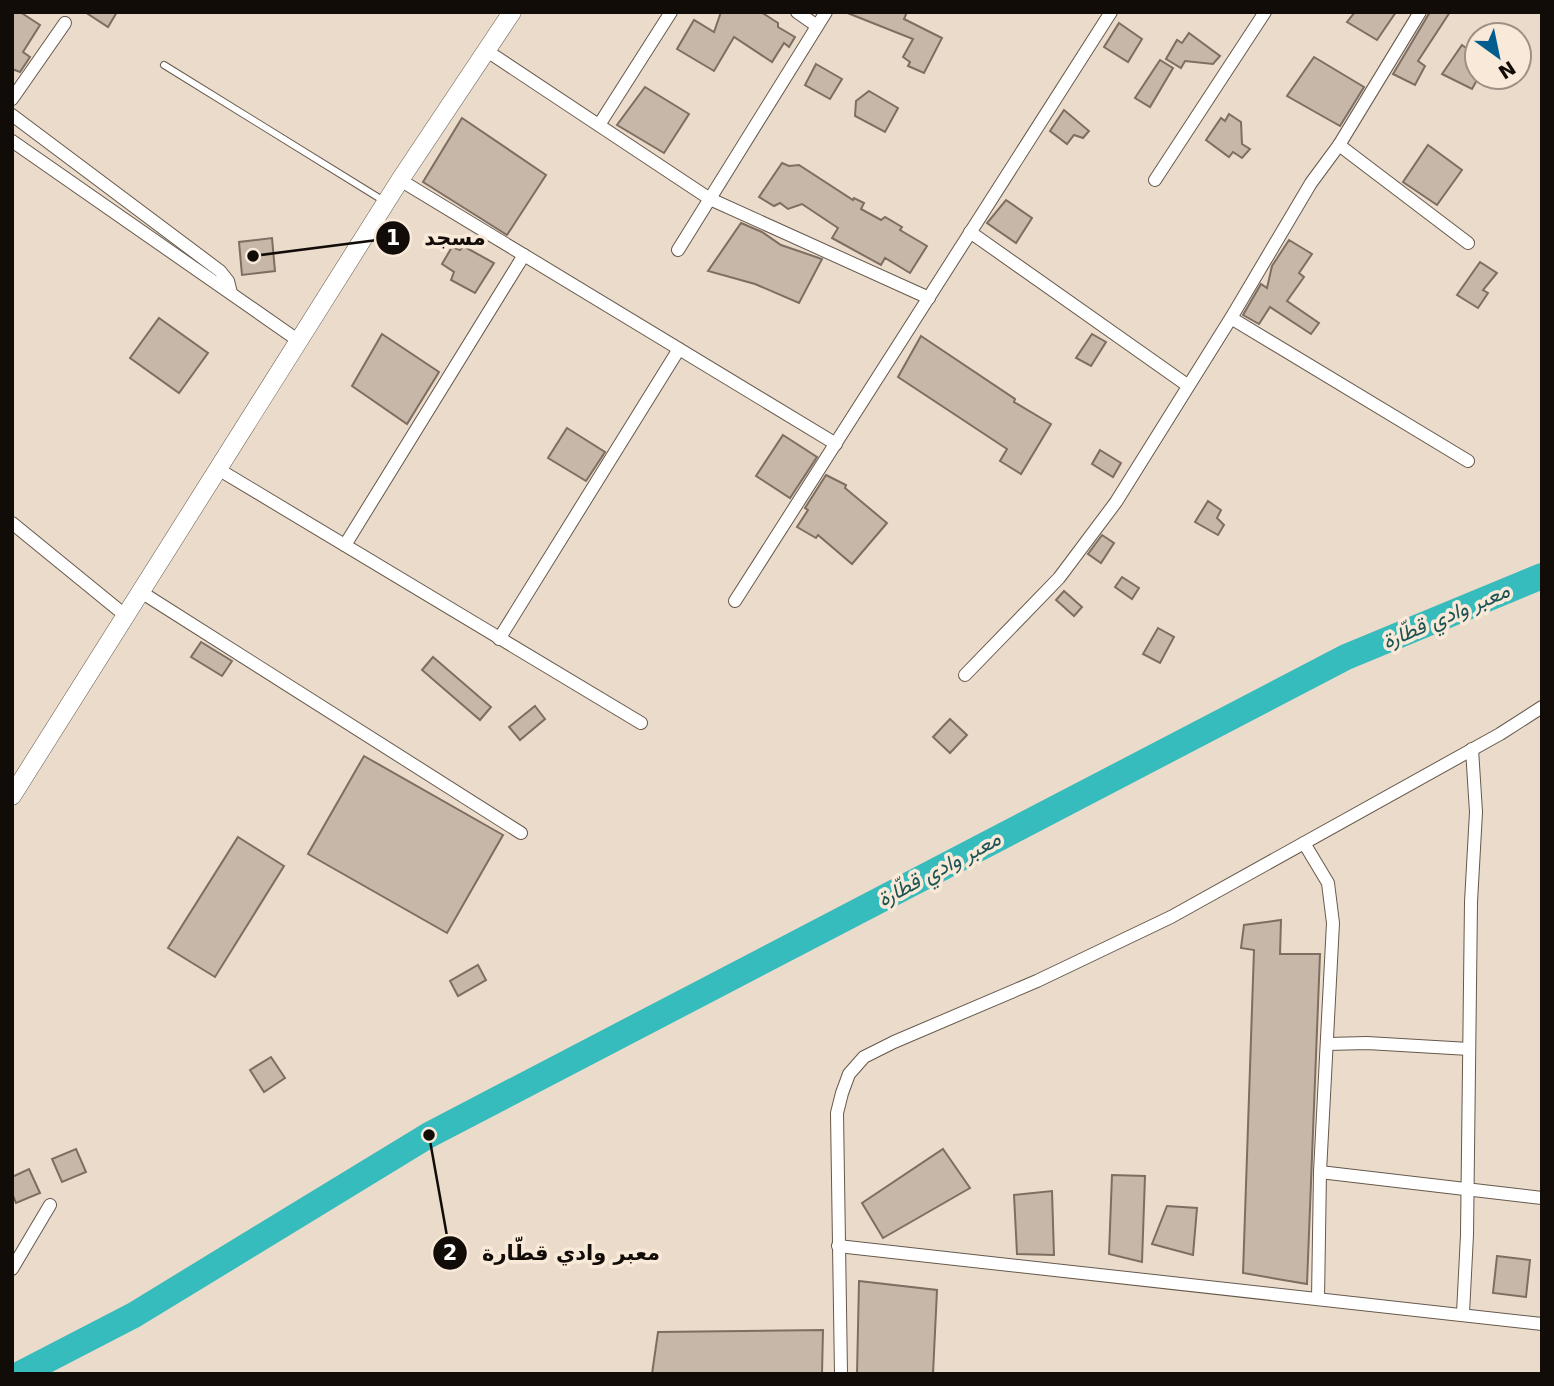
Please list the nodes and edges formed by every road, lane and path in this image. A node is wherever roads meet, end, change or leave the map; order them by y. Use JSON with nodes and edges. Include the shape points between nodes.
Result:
{"nodes":[{"id":1,"x":512,"y":12,"type":"edge"},
{"id":2,"x":671,"y":12,"type":"edge"},
{"id":3,"x":797,"y":12,"type":"edge"},
{"id":4,"x":826,"y":12,"type":"edge"},
{"id":5,"x":1111,"y":12,"type":"edge"},
{"id":6,"x":1265,"y":12,"type":"edge"},
{"id":7,"x":1420,"y":12,"type":"edge"},
{"id":8,"x":65,"y":23,"type":"dead end"},
{"id":9,"x":817,"y":26,"type":"junction"},
{"id":10,"x":487,"y":51,"type":"junction"},
{"id":11,"x":164,"y":65,"type":"dead end"},
{"id":12,"x":12,"y":99,"type":"edge"},
{"id":13,"x":12,"y":115,"type":"edge"},
{"id":14,"x":599,"y":125,"type":"junction"},
{"id":15,"x":12,"y":141,"type":"edge"},
{"id":16,"x":1339,"y":145,"type":"junction"},
{"id":17,"x":400,"y":180,"type":"junction"},
{"id":18,"x":1155,"y":180,"type":"dead end"},
{"id":19,"x":710,"y":199,"type":"junction"},
{"id":20,"x":386,"y":202,"type":"junction"},
{"id":21,"x":970,"y":232,"type":"junction"},
{"id":22,"x":1468,"y":243,"type":"dead end"},
{"id":23,"x":678,"y":250,"type":"dead end"},
{"id":24,"x":524,"y":255,"type":"junction"},
{"id":25,"x":231,"y":293,"type":"junction"},
{"id":26,"x":929,"y":298,"type":"junction"},
{"id":27,"x":1231,"y":318,"type":"junction"},
{"id":28,"x":299,"y":341,"type":"junction"},
{"id":29,"x":678,"y":349,"type":"junction"},
{"id":30,"x":1187,"y":385,"type":"junction"},
{"id":31,"x":836,"y":444,"type":"junction"},
{"id":32,"x":1468,"y":461,"type":"dead end"},
{"id":33,"x":218,"y":469,"type":"junction"},
{"id":34,"x":12,"y":523,"type":"edge"},
{"id":35,"x":345,"y":545,"type":"junction"},
{"id":36,"x":141,"y":592,"type":"junction"},
{"id":37,"x":735,"y":601,"type":"dead end"},
{"id":38,"x":126,"y":616,"type":"junction"},
{"id":39,"x":499,"y":639,"type":"junction"},
{"id":40,"x":965,"y":675,"type":"dead end"},
{"id":41,"x":1542,"y":707,"type":"edge"},
{"id":42,"x":640,"y":723,"type":"dead end"},
{"id":43,"x":1472,"y":749,"type":"junction"},
{"id":44,"x":12,"y":796,"type":"edge"},
{"id":45,"x":521,"y":833,"type":"dead end"},
{"id":46,"x":1304,"y":843,"type":"junction"},
{"id":47,"x":1327,"y":1044,"type":"junction"},
{"id":48,"x":1469,"y":1049,"type":"junction"},
{"id":49,"x":1320,"y":1171,"type":"junction"},
{"id":50,"x":1466,"y":1188,"type":"junction"},
{"id":51,"x":1542,"y":1198,"type":"edge"},
{"id":52,"x":50,"y":1205,"type":"dead end"},
{"id":53,"x":838,"y":1246,"type":"junction"},
{"id":54,"x":12,"y":1269,"type":"edge"},
{"id":55,"x":1318,"y":1298,"type":"junction"},
{"id":56,"x":1463,"y":1313,"type":"junction"},
{"id":57,"x":1542,"y":1324,"type":"edge"},
{"id":58,"x":841,"y":1374,"type":"edge"}],
"edges":[{"from":1,"to":10,"type":"street"},
{"from":2,"to":14,"type":"street"},
{"from":3,"to":9,"type":"street"},
{"from":4,"to":9,"type":"street"},
{"from":5,"to":21,"type":"street"},
{"from":6,"to":18,"type":"street"},
{"from":7,"to":16,"type":"street"},
{"from":8,"to":12,"type":"street"},
{"from":9,"to":19,"type":"street"},
{"from":10,"to":14,"type":"street"},
{"from":10,"to":17,"type":"street"},
{"from":11,"to":20,"type":"lane"},
{"from":13,"to":25,"type":"street","via":[[220,271]]},
{"from":14,"to":19,"type":"street"},
{"from":15,"to":25,"type":"street"},
{"from":16,"to":22,"type":"street"},
{"from":16,"to":27,"type":"street","via":[[1311,183]]},
{"from":17,"to":20,"type":"street"},
{"from":17,"to":24,"type":"street"},
{"from":19,"to":23,"type":"street"},
{"from":19,"to":26,"type":"street"},
{"from":20,"to":28,"type":"street"},
{"from":21,"to":26,"type":"street"},
{"from":21,"to":30,"type":"street"},
{"from":24,"to":29,"type":"street"},
{"from":24,"to":35,"type":"street"},
{"from":25,"to":28,"type":"street"},
{"from":26,"to":31,"type":"street"},
{"from":27,"to":30,"type":"street"},
{"from":27,"to":32,"type":"street"},
{"from":28,"to":33,"type":"street"},
{"from":29,"to":31,"type":"street"},
{"from":29,"to":39,"type":"street"},
{"from":30,"to":40,"type":"street","via":[[1086,544]]},
{"from":31,"to":37,"type":"street"},
{"from":33,"to":35,"type":"street"},
{"from":33,"to":36,"type":"street"},
{"from":34,"to":38,"type":"street"},
{"from":35,"to":39,"type":"street"},
{"from":36,"to":38,"type":"street"},
{"from":36,"to":45,"type":"street"},
{"from":38,"to":44,"type":"street"},
{"from":39,"to":42,"type":"street"},
{"from":41,"to":43,"type":"street"},
{"from":43,"to":46,"type":"street"},
{"from":43,"to":48,"type":"street","via":[[1476,812]]},
{"from":46,"to":47,"type":"street","via":[[1331,896]]},
{"from":46,"to":53,"type":"street","via":[[1171,917],[864,1056],[849,1074],[837,1113]]},
{"from":47,"to":48,"type":"street"},
{"from":47,"to":49,"type":"street"},
{"from":48,"to":50,"type":"street"},
{"from":49,"to":50,"type":"street"},
{"from":49,"to":55,"type":"street"},
{"from":50,"to":51,"type":"street"},
{"from":50,"to":56,"type":"street"},
{"from":52,"to":54,"type":"street"},
{"from":53,"to":55,"type":"street"},
{"from":53,"to":58,"type":"street"},
{"from":55,"to":56,"type":"street"},
{"from":56,"to":57,"type":"street"}]}
